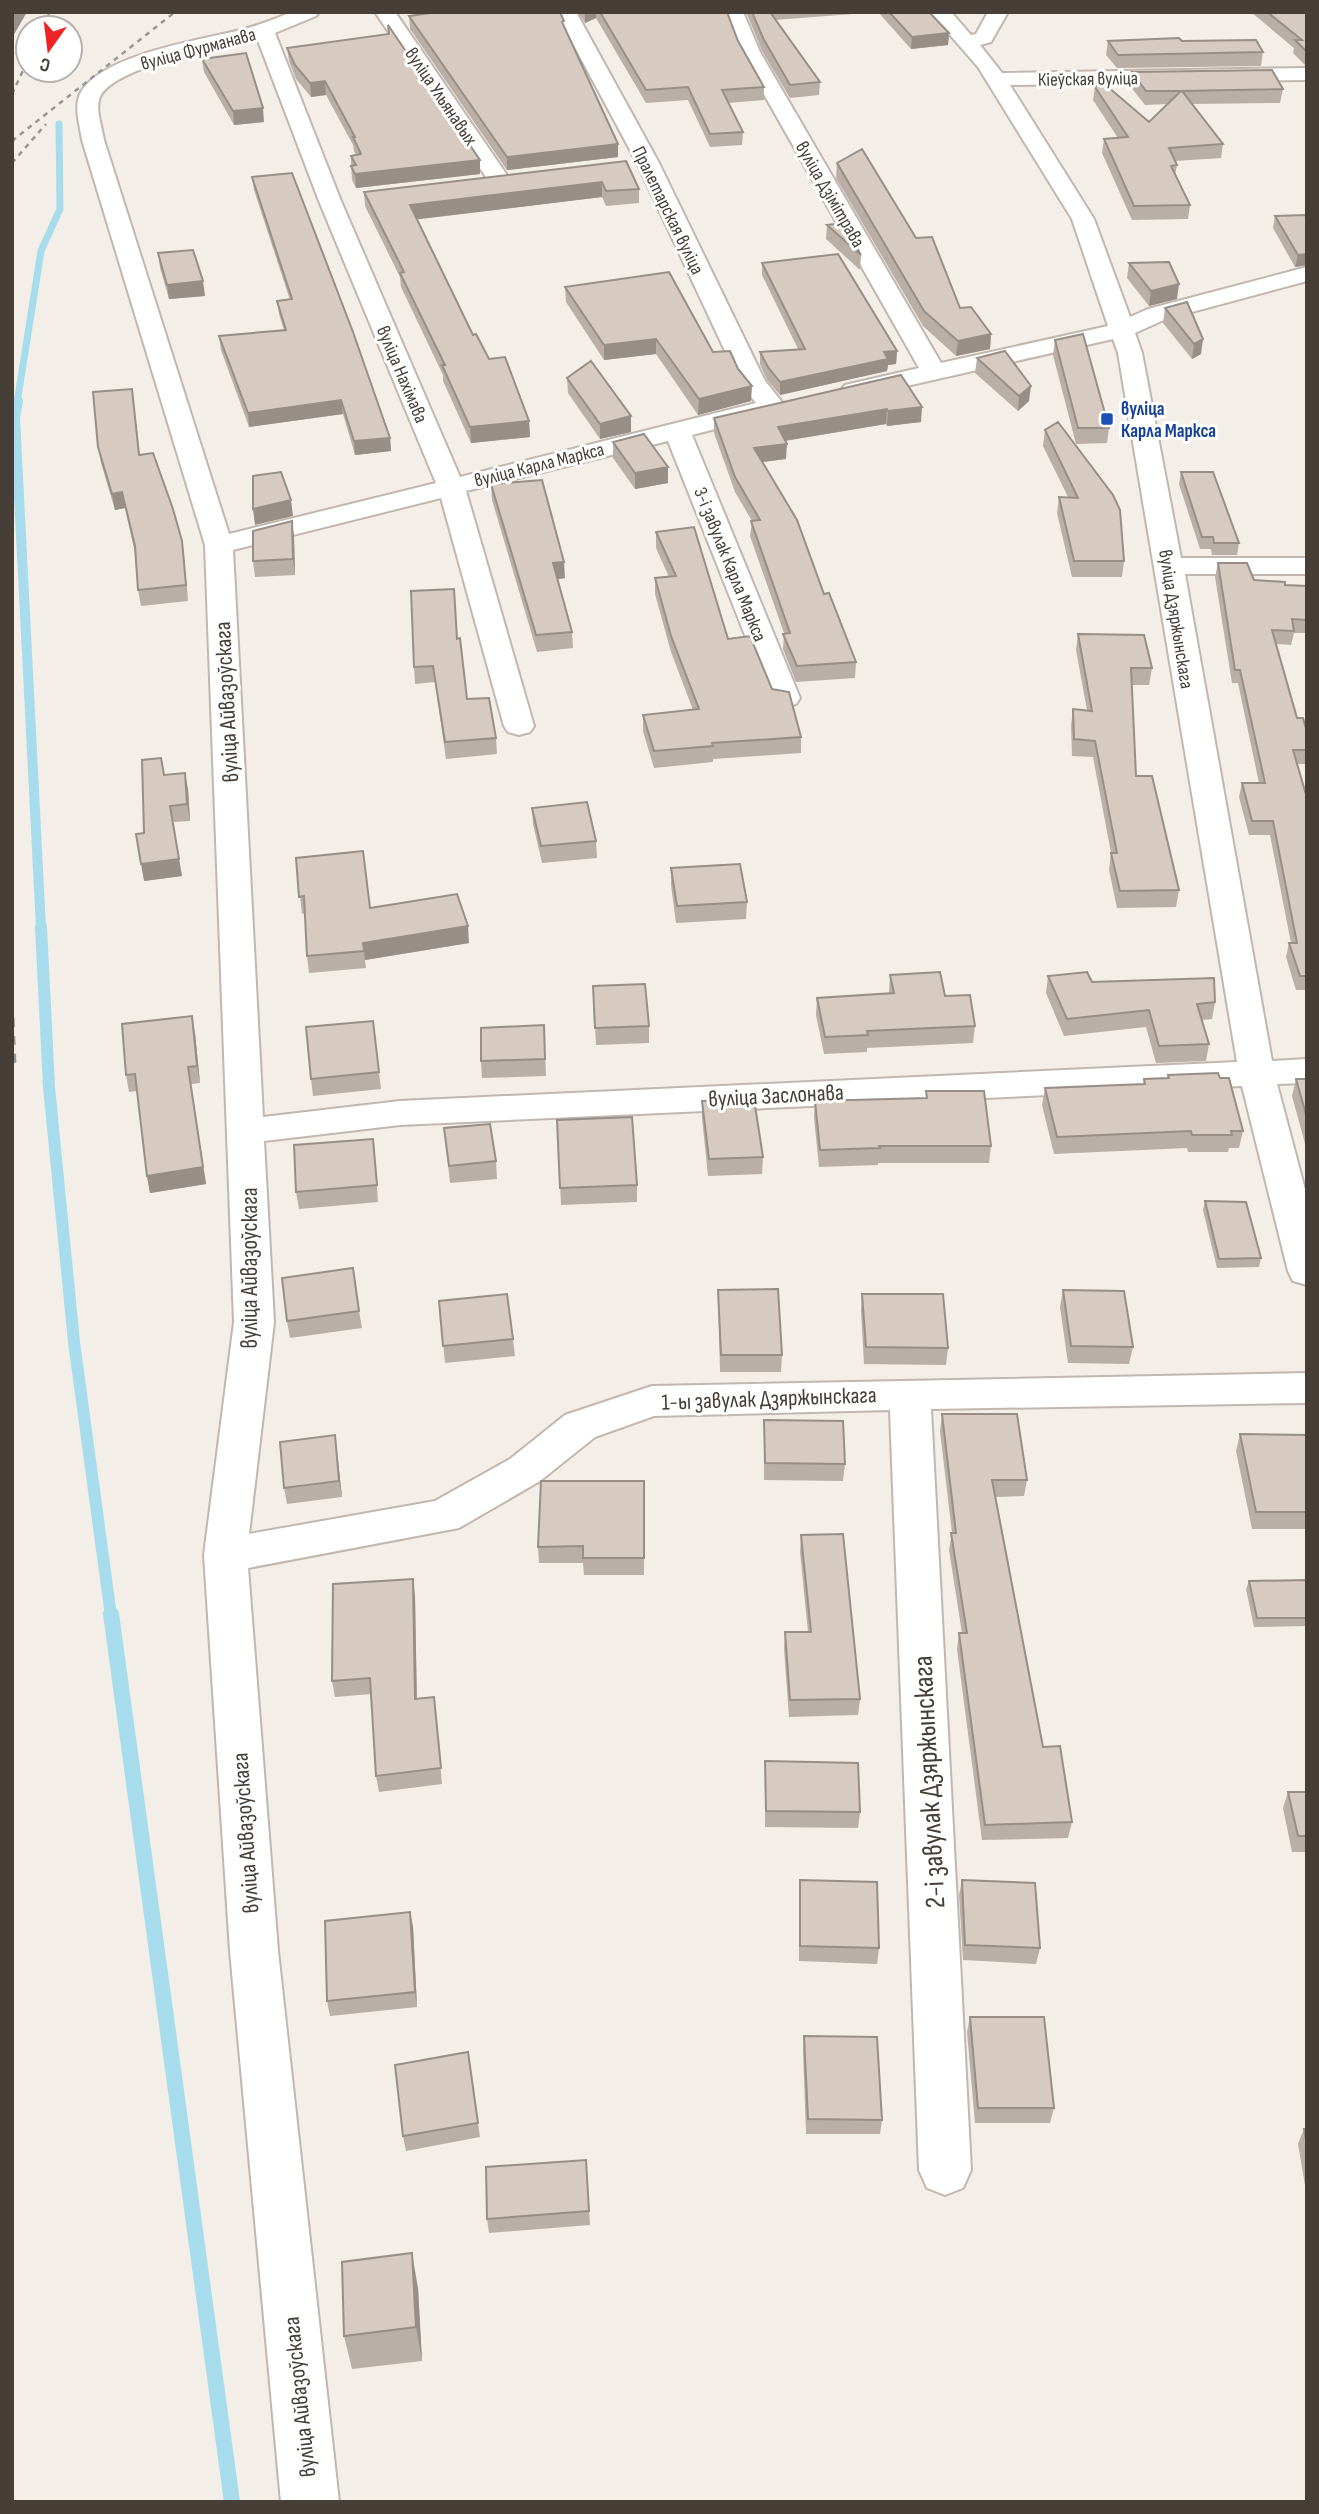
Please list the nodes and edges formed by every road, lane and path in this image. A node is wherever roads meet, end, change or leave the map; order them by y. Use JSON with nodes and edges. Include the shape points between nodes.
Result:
{"nodes":[{"id":1,"x":309,"y":12,"type":"edge"},
{"id":2,"x":385,"y":12,"type":"edge"},
{"id":3,"x":566,"y":12,"type":"edge"},
{"id":4,"x":733,"y":12,"type":"edge"},
{"id":5,"x":940,"y":12,"type":"edge"},
{"id":6,"x":998,"y":12,"type":"edge"},
{"id":7,"x":264,"y":30,"type":"junction"},
{"id":8,"x":969,"y":42,"type":"junction"},
{"id":9,"x":1307,"y":74,"type":"edge"},
{"id":10,"x":995,"y":79,"type":"junction"},
{"id":11,"x":92,"y":92,"type":"joint"},
{"id":12,"x":648,"y":163,"type":"junction"},
{"id":13,"x":621,"y":166,"type":"edge"},
{"id":14,"x":527,"y":177,"type":"edge"},
{"id":15,"x":500,"y":181,"type":"junction"},
{"id":16,"x":474,"y":184,"type":"edge"},
{"id":17,"x":356,"y":198,"type":"dead end"},
{"id":18,"x":330,"y":201,"type":"junction"},
{"id":19,"x":1307,"y":274,"type":"edge"},
{"id":20,"x":1122,"y":330,"type":"junction"},
{"id":21,"x":934,"y":373,"type":"junction"},
{"id":22,"x":827,"y":396,"type":"edge"},
{"id":23,"x":800,"y":401,"type":"edge"},
{"id":24,"x":773,"y":407,"type":"junction"},
{"id":25,"x":677,"y":430,"type":"junction"},
{"id":26,"x":451,"y":486,"type":"junction"},
{"id":27,"x":219,"y":545,"type":"junction"},
{"id":28,"x":1169,"y":566,"type":"junction"},
{"id":29,"x":1307,"y":566,"type":"edge"},
{"id":30,"x":785,"y":698,"type":"edge"},
{"id":31,"x":519,"y":726,"type":"dead end"},
{"id":32,"x":1307,"y":1071,"type":"edge"},
{"id":33,"x":1256,"y":1072,"type":"junction"},
{"id":34,"x":246,"y":1131,"type":"junction"},
{"id":35,"x":1307,"y":1271,"type":"edge"},
{"id":36,"x":1307,"y":1388,"type":"edge"},
{"id":37,"x":911,"y":1394,"type":"junction"},
{"id":38,"x":225,"y":1555,"type":"junction"},
{"id":39,"x":945,"y":2170,"type":"dead end"},
{"id":40,"x":310,"y":2502,"type":"edge"}],
"edges":[{"from":1,"to":7,"type":"street","name":"вуліца Фурманава"},
{"from":2,"to":15,"type":"street","name":"вуліца Ульянавых"},
{"from":3,"to":12,"type":"street","name":"Пралетарская вуліца"},
{"from":4,"to":21,"type":"street","name":"вуліца Дзімітрава","via":[[750,52]]},
{"from":5,"to":8,"type":"street","name":"вуліца Дзяржынскага"},
{"from":6,"to":8,"type":"street","via":[[984,38]]},
{"from":7,"to":11,"type":"street","name":"вуліца Фурманава","via":[[133,66]]},
{"from":7,"to":18,"type":"street","name":"вуліца Нахімава"},
{"from":8,"to":10,"type":"street","name":"вуліца Дзяржынскага"},
{"from":9,"to":10,"type":"street","name":"Кіеўская вуліца"},
{"from":10,"to":20,"type":"street","name":"вуліца Дзяржынскага","via":[[1083,219]]},
{"from":11,"to":27,"type":"street","name":"вуліца Айвазоўскага","via":[[88,109],[93,140]]},
{"from":12,"to":13,"type":"street"},
{"from":12,"to":24,"type":"street","name":"Пралетарская вуліца","via":[[753,383]]},
{"from":14,"to":15,"type":"street"},
{"from":15,"to":16,"type":"street"},
{"from":17,"to":18,"type":"street"},
{"from":18,"to":26,"type":"street","name":"вуліца Нахімава"},
{"from":19,"to":20,"type":"street","via":[[1157,314]]},
{"from":20,"to":21,"type":"street"},
{"from":20,"to":28,"type":"street","name":"вуліца Дзяржынскага"},
{"from":21,"to":22,"type":"street"},
{"from":23,"to":24,"type":"street","name":"вуліца Карла Маркса"},
{"from":24,"to":25,"type":"street","name":"вуліца Карла Маркса"},
{"from":25,"to":26,"type":"street","name":"вуліца Карла Маркса"},
{"from":25,"to":30,"type":"street","name":"3-і завулак Карла Маркса"},
{"from":26,"to":27,"type":"street","name":"вуліца Карла Маркса"},
{"from":26,"to":31,"type":"street","name":"вуліца Нахімава"},
{"from":27,"to":34,"type":"street","name":"вуліца Айвазоўскага"},
{"from":28,"to":29,"type":"street"},
{"from":28,"to":33,"type":"street","name":"вуліца Дзяржынскага"},
{"from":32,"to":33,"type":"street","name":"вуліца Заслонава"},
{"from":33,"to":34,"type":"street","name":"вуліца Заслонава","via":[[400,1113]]},
{"from":33,"to":35,"type":"street","name":"вуліца Дзяржынскага"},
{"from":34,"to":38,"type":"street","name":"вуліца Айвазоўскага","via":[[254,1322]]},
{"from":36,"to":37,"type":"street","name":"1-ы завулак Дзяржынскага"},
{"from":37,"to":38,"type":"street","name":"1-ы завулак Дзяржынскага","via":[[652,1401],[580,1426],[525,1470],[444,1516]]},
{"from":37,"to":39,"type":"street","name":"2-і завулак Дзяржынскага"},
{"from":38,"to":40,"type":"street","name":"вуліца Айвазоўскага","via":[[254,1951]]}]}
